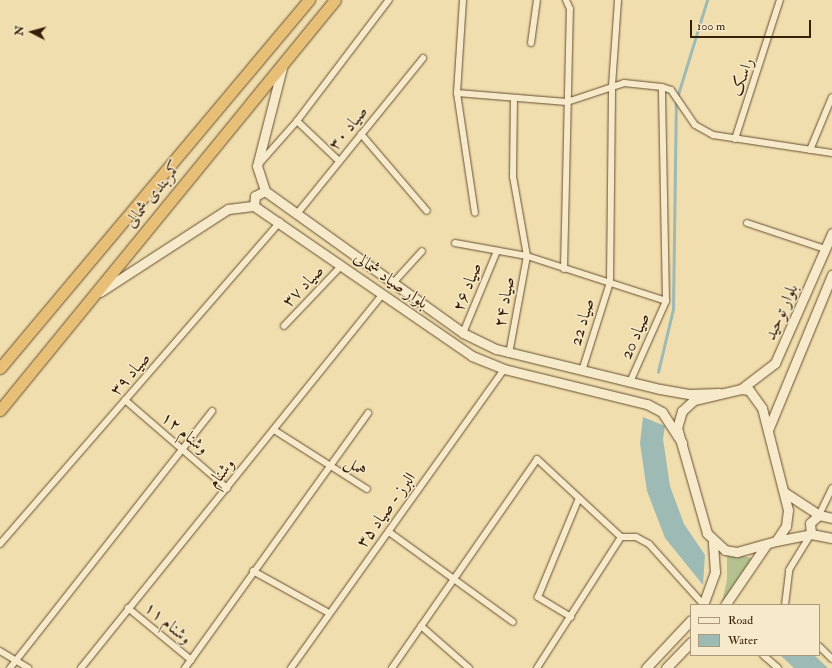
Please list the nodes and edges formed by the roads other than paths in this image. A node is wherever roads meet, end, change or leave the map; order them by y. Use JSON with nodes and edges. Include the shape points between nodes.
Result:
{"nodes":[{"id":1,"x":309,"y":0,"type":"edge"},
{"id":2,"x":335,"y":0,"type":"edge"},
{"id":3,"x":389,"y":0,"type":"edge"},
{"id":4,"x":463,"y":0,"type":"edge"},
{"id":5,"x":537,"y":0,"type":"edge"},
{"id":6,"x":566,"y":0,"type":"edge"},
{"id":7,"x":618,"y":0,"type":"edge"},
{"id":8,"x":780,"y":0,"type":"edge"},
{"id":9,"x":531,"y":43,"type":"dead end"},
{"id":10,"x":423,"y":58,"type":"dead end"},
{"id":11,"x":283,"y":62,"type":"junction"},
{"id":12,"x":612,"y":86,"type":"junction"},
{"id":13,"x":662,"y":87,"type":"junction"},
{"id":14,"x":457,"y":93,"type":"junction"},
{"id":15,"x":832,"y":97,"type":"edge"},
{"id":16,"x":514,"y":100,"type":"junction"},
{"id":17,"x":566,"y":102,"type":"junction"},
{"id":18,"x":297,"y":121,"type":"junction"},
{"id":19,"x":361,"y":134,"type":"junction"},
{"id":20,"x":735,"y":139,"type":"junction"},
{"id":21,"x":810,"y":150,"type":"junction"},
{"id":22,"x":832,"y":153,"type":"edge"},
{"id":23,"x":339,"y":161,"type":"junction"},
{"id":24,"x":257,"y":166,"type":"junction"},
{"id":25,"x":265,"y":191,"type":"junction"},
{"id":26,"x":254,"y":206,"type":"junction"},
{"id":27,"x":427,"y":211,"type":"dead end"},
{"id":28,"x":475,"y":213,"type":"dead end"},
{"id":29,"x":296,"y":215,"type":"junction"},
{"id":30,"x":280,"y":222,"type":"junction"},
{"id":31,"x":747,"y":223,"type":"dead end"},
{"id":32,"x":832,"y":233,"type":"edge"},
{"id":33,"x":455,"y":243,"type":"dead end"},
{"id":34,"x":825,"y":249,"type":"junction"},
{"id":35,"x":422,"y":251,"type":"dead end"},
{"id":36,"x":497,"y":251,"type":"junction"},
{"id":37,"x":527,"y":256,"type":"junction"},
{"id":38,"x":342,"y":266,"type":"junction"},
{"id":39,"x":564,"y":269,"type":"junction"},
{"id":40,"x":832,"y":275,"type":"edge"},
{"id":41,"x":610,"y":282,"type":"junction"},
{"id":42,"x":393,"y":283,"type":"junction"},
{"id":43,"x":383,"y":294,"type":"junction"},
{"id":44,"x":91,"y":299,"type":"junction"},
{"id":45,"x":666,"y":301,"type":"junction"},
{"id":46,"x":284,"y":326,"type":"dead end"},
{"id":47,"x":463,"y":333,"type":"junction"},
{"id":48,"x":509,"y":354,"type":"junction"},
{"id":49,"x":0,"y":368,"type":"edge"},
{"id":50,"x":504,"y":369,"type":"junction"},
{"id":51,"x":582,"y":371,"type":"junction"},
{"id":52,"x":630,"y":382,"type":"junction"},
{"id":53,"x":741,"y":389,"type":"junction"},
{"id":54,"x":719,"y":393,"type":"junction"},
{"id":55,"x":125,"y":400,"type":"junction"},
{"id":56,"x":0,"y":410,"type":"edge"},
{"id":57,"x":212,"y":411,"type":"dead end"},
{"id":58,"x":368,"y":414,"type":"dead end"},
{"id":59,"x":274,"y":430,"type":"junction"},
{"id":60,"x":768,"y":430,"type":"junction"},
{"id":61,"x":682,"y":443,"type":"junction"},
{"id":62,"x":184,"y":450,"type":"junction"},
{"id":63,"x":330,"y":466,"type":"junction"},
{"id":64,"x":227,"y":488,"type":"junction"},
{"id":65,"x":832,"y":488,"type":"edge"},
{"id":66,"x":367,"y":489,"type":"dead end"},
{"id":67,"x":784,"y":492,"type":"junction"},
{"id":68,"x":579,"y":498,"type":"junction"},
{"id":69,"x":819,"y":515,"type":"junction"},
{"id":70,"x":832,"y":518,"type":"edge"},
{"id":71,"x":389,"y":532,"type":"junction"},
{"id":72,"x":811,"y":534,"type":"junction"},
{"id":73,"x":622,"y":537,"type":"junction"},
{"id":74,"x":832,"y":538,"type":"edge"},
{"id":75,"x":776,"y":541,"type":"junction"},
{"id":76,"x":713,"y":542,"type":"junction"},
{"id":77,"x":0,"y":544,"type":"edge"},
{"id":78,"x":766,"y":545,"type":"junction"},
{"id":79,"x":253,"y":571,"type":"junction"},
{"id":80,"x":453,"y":579,"type":"junction"},
{"id":81,"x":702,"y":604,"type":"edge"},
{"id":82,"x":703,"y":604,"type":"edge"},
{"id":83,"x":726,"y":604,"type":"edge"},
{"id":84,"x":786,"y":604,"type":"edge"},
{"id":85,"x":128,"y":608,"type":"junction"},
{"id":86,"x":329,"y":613,"type":"junction"},
{"id":87,"x":571,"y":617,"type":"junction"},
{"id":88,"x":690,"y":621,"type":"edge"},
{"id":89,"x":513,"y":622,"type":"dead end"},
{"id":90,"x":421,"y":626,"type":"junction"},
{"id":91,"x":690,"y":643,"type":"edge"},
{"id":92,"x":820,"y":647,"type":"edge"},
{"id":93,"x":0,"y":651,"type":"edge"},
{"id":94,"x":764,"y":656,"type":"edge"},
{"id":95,"x":832,"y":659,"type":"edge"},
{"id":96,"x":191,"y":660,"type":"junction"},
{"id":97,"x":16,"y":661,"type":"junction"},
{"id":98,"x":10,"y":668,"type":"edge"},
{"id":99,"x":28,"y":668,"type":"edge"},
{"id":100,"x":81,"y":668,"type":"edge"},
{"id":101,"x":185,"y":668,"type":"edge"},
{"id":102,"x":291,"y":668,"type":"edge"},
{"id":103,"x":392,"y":668,"type":"edge"},
{"id":104,"x":469,"y":668,"type":"edge"},
{"id":105,"x":537,"y":668,"type":"edge"},
{"id":106,"x":646,"y":668,"type":"edge"},
{"id":107,"x":666,"y":668,"type":"edge"},
{"id":108,"x":778,"y":668,"type":"edge"}],
"edges":[{"from":1,"to":49,"type":"highway"},
{"from":2,"to":11,"type":"highway","name":"کمربندی شمالی"},
{"from":3,"to":18,"type":"street"},
{"from":4,"to":14,"type":"street"},
{"from":5,"to":9,"type":"street"},
{"from":6,"to":17,"type":"street","via":[[570,9]]},
{"from":7,"to":12,"type":"street","name":"صیاد 22"},
{"from":8,"to":20,"type":"street","name":"راسک"},
{"from":10,"to":19,"type":"street","name":"صیاد ۳۰"},
{"from":11,"to":24,"type":"main road"},
{"from":11,"to":44,"type":"highway","name":"کمربندی شمالی"},
{"from":12,"to":13,"type":"street","via":[[624,83]]},
{"from":12,"to":17,"type":"street"},
{"from":12,"to":41,"type":"street","name":"صیاد 22"},
{"from":13,"to":20,"type":"street","via":[[671,90],[695,125],[713,135]]},
{"from":13,"to":45,"type":"street"},
{"from":14,"to":16,"type":"street"},
{"from":14,"to":28,"type":"street"},
{"from":15,"to":21,"type":"street"},
{"from":16,"to":17,"type":"street"},
{"from":16,"to":37,"type":"street","via":[[513,177]]},
{"from":17,"to":39,"type":"street"},
{"from":18,"to":23,"type":"street"},
{"from":18,"to":24,"type":"street"},
{"from":19,"to":23,"type":"street","name":"صیاد ۳۰"},
{"from":19,"to":27,"type":"street"},
{"from":20,"to":21,"type":"street"},
{"from":21,"to":22,"type":"street"},
{"from":23,"to":29,"type":"street","name":"صیاد ۳۰"},
{"from":24,"to":25,"type":"main road"},
{"from":25,"to":26,"type":"main road","via":[[255,196]]},
{"from":25,"to":29,"type":"main road","name":"بلوار صیاد شمالی"},
{"from":26,"to":30,"type":"main road","name":"بلوار صیاد شمالی"},
{"from":26,"to":44,"type":"main road","via":[[228,209],[130,270]]},
{"from":29,"to":42,"type":"main road","name":"بلوار صیاد شمالی"},
{"from":30,"to":38,"type":"main road","name":"بلوار صیاد شمالی"},
{"from":30,"to":55,"type":"street","name":"صیاد ۳۹"},
{"from":31,"to":34,"type":"street"},
{"from":32,"to":34,"type":"main road","name":"بلوار توحید"},
{"from":33,"to":36,"type":"street"},
{"from":34,"to":53,"type":"main road","name":"بلوار توحید","via":[[775,363]]},
{"from":35,"to":42,"type":"street"},
{"from":36,"to":37,"type":"street"},
{"from":36,"to":47,"type":"street","name":"صیاد ۲۶"},
{"from":37,"to":39,"type":"street"},
{"from":37,"to":48,"type":"street","name":"صیاد ۲۴"},
{"from":38,"to":43,"type":"main road","name":"بلوار صیاد شمالی"},
{"from":38,"to":46,"type":"street","name":"صیاد ۳۷"},
{"from":39,"to":41,"type":"street"},
{"from":40,"to":60,"type":"main road","name":"بلوار توحید"},
{"from":41,"to":45,"type":"street"},
{"from":41,"to":51,"type":"street","name":"صیاد 22"},
{"from":42,"to":47,"type":"main road","name":"بلوار صیاد شمالی"},
{"from":43,"to":50,"type":"main road","name":"بلوار صیاد شمالی","via":[[446,340]]},
{"from":43,"to":59,"type":"street","name":"وشنام"},
{"from":44,"to":56,"type":"highway","name":"کمربندی شمالی"},
{"from":45,"to":52,"type":"street","name":"صیاد 20"},
{"from":47,"to":48,"type":"main road","name":"بلوار صیاد شمالی"},
{"from":48,"to":51,"type":"main road","name":"بلوار صیاد شمالی"},
{"from":50,"to":61,"type":"main road","name":"بلوار صیاد شمالی","via":[[647,404],[662,412]]},
{"from":50,"to":71,"type":"street","name":"البرز - صیاد ۳۵"},
{"from":51,"to":52,"type":"main road","name":"بلوار صیاد شمالی"},
{"from":52,"to":54,"type":"main road","name":"بلوار صیاد شمالی","via":[[689,394]]},
{"from":53,"to":54,"type":"main road"},
{"from":53,"to":60,"type":"main road","via":[[749,390],[758,399]]},
{"from":54,"to":61,"type":"main road","via":[[694,400],[682,411],[678,428]]},
{"from":55,"to":62,"type":"street","name":"وشنام ۱۲"},
{"from":55,"to":77,"type":"street","name":"صیاد ۳۹"},
{"from":57,"to":62,"type":"street"},
{"from":58,"to":63,"type":"street"},
{"from":59,"to":63,"type":"street","name":"همل"},
{"from":59,"to":64,"type":"street","name":"وشنام"},
{"from":60,"to":67,"type":"main road"},
{"from":61,"to":76,"type":"main road","via":[[704,526]]},
{"from":62,"to":64,"type":"street","name":"وشنام ۱۲"},
{"from":62,"to":97,"type":"street"},
{"from":63,"to":66,"type":"street","name":"همل"},
{"from":63,"to":79,"type":"street"},
{"from":64,"to":85,"type":"street","name":"وشنام"},
{"from":65,"to":69,"type":"street"},
{"from":67,"to":69,"type":"main road"},
{"from":67,"to":75,"type":"main road","via":[[788,518]]},
{"from":68,"to":73,"type":"street"},
{"from":68,"to":80,"type":"street","via":[[537,459]]},
{"from":68,"to":87,"type":"street","via":[[538,597]]},
{"from":69,"to":70,"type":"main road"},
{"from":69,"to":72,"type":"main road","via":[[810,523]]},
{"from":71,"to":80,"type":"street"},
{"from":71,"to":86,"type":"street","name":"البرز - صیاد ۳۵"},
{"from":72,"to":74,"type":"main road"},
{"from":72,"to":75,"type":"main road"},
{"from":72,"to":84,"type":"street","via":[[789,570]]},
{"from":73,"to":81,"type":"street","via":[[636,537],[649,544]]},
{"from":73,"to":87,"type":"street"},
{"from":75,"to":78,"type":"main road"},
{"from":76,"to":78,"type":"main road","via":[[737,552]]},
{"from":76,"to":82,"type":"main road","via":[[715,572]]},
{"from":78,"to":83,"type":"main road"},
{"from":79,"to":86,"type":"street"},
{"from":79,"to":96,"type":"street"},
{"from":80,"to":89,"type":"street"},
{"from":80,"to":90,"type":"street"},
{"from":85,"to":96,"type":"street","name":"وشنام ۱۱"},
{"from":85,"to":100,"type":"street","name":"وشنام"},
{"from":86,"to":102,"type":"street","name":"البرز - صیاد ۳۵"},
{"from":87,"to":105,"type":"street"},
{"from":88,"to":106,"type":"main road"},
{"from":90,"to":103,"type":"street"},
{"from":90,"to":104,"type":"street"},
{"from":91,"to":107,"type":"main road"},
{"from":92,"to":95,"type":"street"},
{"from":93,"to":97,"type":"street"},
{"from":94,"to":108,"type":"street"},
{"from":96,"to":101,"type":"street"},
{"from":97,"to":98,"type":"street"},
{"from":97,"to":99,"type":"street"}]}
